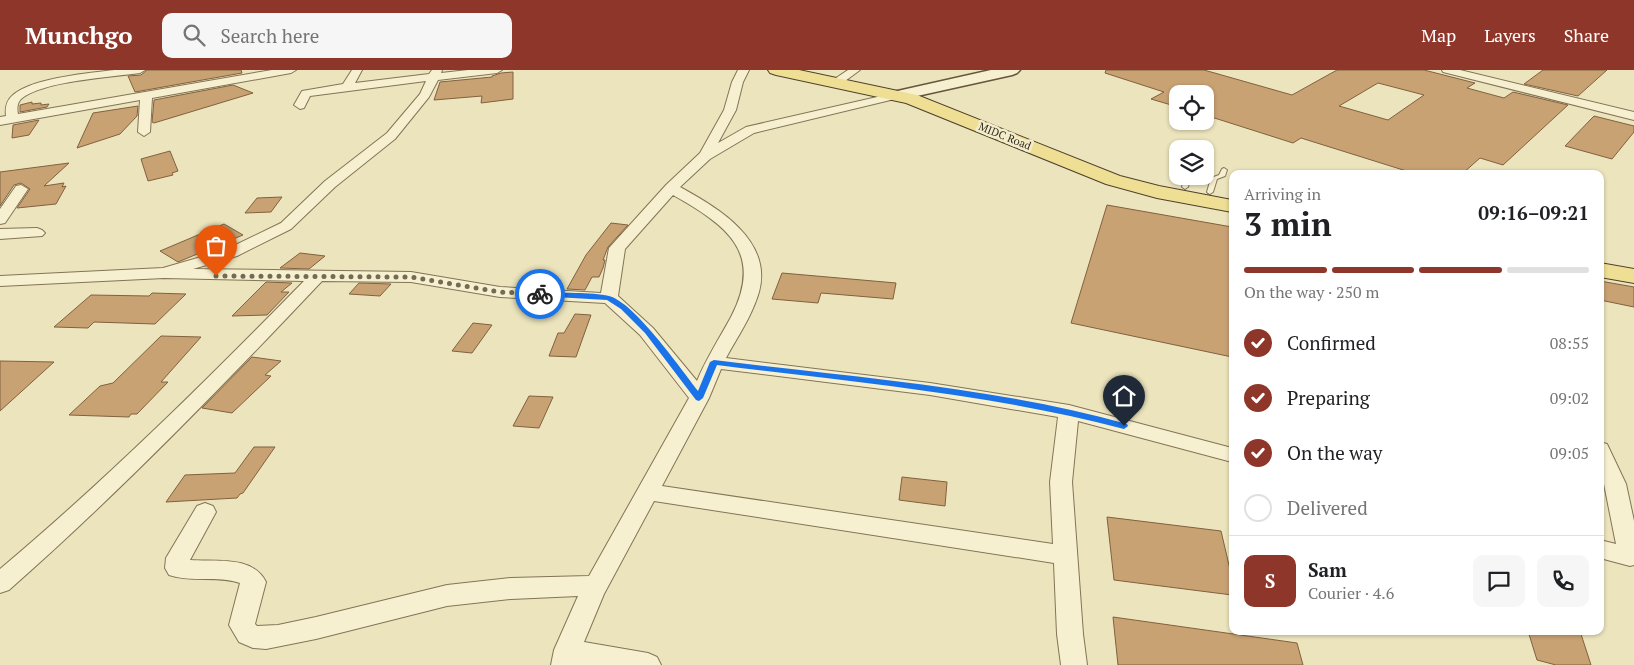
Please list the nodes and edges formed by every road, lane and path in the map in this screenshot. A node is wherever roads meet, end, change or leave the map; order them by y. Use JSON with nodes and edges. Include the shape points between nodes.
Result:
{"nodes":[{"id":1,"x":140,"y":70,"type":"edge"},
{"id":2,"x":291,"y":70,"type":"edge"},
{"id":3,"x":357,"y":70,"type":"edge"},
{"id":4,"x":497,"y":70,"type":"edge"},
{"id":5,"x":744,"y":70,"type":"edge"},
{"id":6,"x":776,"y":70,"type":"edge"},
{"id":7,"x":813,"y":70,"type":"edge"},
{"id":8,"x":1012,"y":70,"type":"edge"},
{"id":9,"x":1447,"y":70,"type":"edge"},
{"id":10,"x":435,"y":74,"type":"edge"},
{"id":11,"x":846,"y":76,"type":"edge"},
{"id":12,"x":347,"y":87,"type":"junction"},
{"id":13,"x":908,"y":94,"type":"junction"},
{"id":14,"x":146,"y":96,"type":"junction"},
{"id":15,"x":300,"y":105,"type":"dead end"},
{"id":16,"x":1634,"y":116,"type":"edge"},
{"id":17,"x":12,"y":118,"type":"junction"},
{"id":18,"x":0,"y":121,"type":"edge"},
{"id":19,"x":996,"y":128,"type":"junction"},
{"id":20,"x":144,"y":132,"type":"dead end"},
{"id":21,"x":706,"y":156,"type":"junction"},
{"id":22,"x":1224,"y":170,"type":"dead end"},
{"id":23,"x":1169,"y":180,"type":"edge"},
{"id":24,"x":1193,"y":185,"type":"edge"},
{"id":25,"x":671,"y":188,"type":"junction"},
{"id":26,"x":21,"y":189,"type":"dead end"},
{"id":27,"x":1210,"y":192,"type":"junction"},
{"id":28,"x":1229,"y":195,"type":"edge"},
{"id":29,"x":1229,"y":205,"type":"edge"},
{"id":30,"x":0,"y":220,"type":"edge"},
{"id":31,"x":38,"y":233,"type":"dead end"},
{"id":32,"x":0,"y":234,"type":"edge"},
{"id":33,"x":1604,"y":260,"type":"edge"},
{"id":34,"x":1634,"y":264,"type":"edge"},
{"id":35,"x":1604,"y":271,"type":"edge"},
{"id":36,"x":164,"y":273,"type":"junction"},
{"id":37,"x":318,"y":276,"type":"junction"},
{"id":38,"x":1634,"y":276,"type":"edge"},
{"id":39,"x":0,"y":281,"type":"edge"},
{"id":40,"x":609,"y":298,"type":"junction"},
{"id":41,"x":714,"y":362,"type":"junction"},
{"id":42,"x":699,"y":398,"type":"junction"},
{"id":43,"x":1069,"y":412,"type":"junction"},
{"id":44,"x":1229,"y":454,"type":"edge"},
{"id":45,"x":1604,"y":458,"type":"edge"},
{"id":46,"x":648,"y":492,"type":"junction"},
{"id":47,"x":205,"y":512,"type":"dead end"},
{"id":48,"x":1604,"y":551,"type":"edge"},
{"id":49,"x":1066,"y":555,"type":"junction"},
{"id":50,"x":1632,"y":562,"type":"edge"},
{"id":51,"x":0,"y":583,"type":"edge"},
{"id":52,"x":596,"y":586,"type":"junction"},
{"id":53,"x":566,"y":657,"type":"edge"},
{"id":54,"x":648,"y":665,"type":"edge"},
{"id":55,"x":1074,"y":665,"type":"edge"}],
"edges":[{"from":1,"to":17,"type":"street","via":[[28,90],[15,98],[11,107]]},
{"from":2,"to":14,"type":"street"},
{"from":3,"to":12,"type":"street"},
{"from":4,"to":10,"type":"street"},
{"from":5,"to":21,"type":"street","via":[[737,81],[724,126]]},
{"from":6,"to":11,"type":"main road","name":"MIDC Road"},
{"from":7,"to":11,"type":"main road","name":"MIDC Road"},
{"from":8,"to":13,"type":"street"},
{"from":9,"to":16,"type":"street"},
{"from":10,"to":12,"type":"street"},
{"from":10,"to":36,"type":"street","via":[[425,95],[391,136],[330,184],[286,226],[231,253]]},
{"from":11,"to":13,"type":"main road","name":"MIDC Road"},
{"from":12,"to":15,"type":"street","via":[[311,91],[306,93]]},
{"from":13,"to":19,"type":"main road","name":"MIDC Road"},
{"from":13,"to":21,"type":"street","via":[[750,130]]},
{"from":14,"to":17,"type":"street"},
{"from":14,"to":20,"type":"street"},
{"from":17,"to":18,"type":"street"},
{"from":19,"to":23,"type":"main road","name":"MIDC Road","via":[[1123,173]]},
{"from":19,"to":29,"type":"main road","name":"MIDC Road","via":[[1113,180]]},
{"from":21,"to":25,"type":"street"},
{"from":22,"to":27,"type":"lane","via":[[1222,176],[1214,178]]},
{"from":24,"to":27,"type":"main road","name":"MIDC Road"},
{"from":25,"to":40,"type":"street","via":[[617,248]]},
{"from":25,"to":41,"type":"street","via":[[722,220],[738,237],[753,269],[751,290]]},
{"from":26,"to":30,"type":"street"},
{"from":27,"to":28,"type":"main road","name":"MIDC Road"},
{"from":31,"to":32,"type":"street"},
{"from":33,"to":34,"type":"main road"},
{"from":35,"to":38,"type":"main road"},
{"from":36,"to":37,"type":"street"},
{"from":36,"to":39,"type":"street"},
{"from":37,"to":40,"type":"street","via":[[411,277],[500,292]]},
{"from":37,"to":51,"type":"street","via":[[121,477]]},
{"from":40,"to":42,"type":"street","via":[[648,331]]},
{"from":41,"to":42,"type":"street"},
{"from":41,"to":43,"type":"street","via":[[930,389]]},
{"from":42,"to":46,"type":"street"},
{"from":43,"to":44,"type":"street"},
{"from":43,"to":49,"type":"street","via":[[1061,482]]},
{"from":45,"to":50,"type":"street","via":[[1615,484]]},
{"from":46,"to":49,"type":"street"},
{"from":46,"to":52,"type":"street"},
{"from":47,"to":52,"type":"street","via":[[178,558],[177,568],[236,572],[251,577],[254,582],[242,625],[252,636],[318,628],[467,592]]},
{"from":48,"to":50,"type":"street"},
{"from":49,"to":55,"type":"street"},
{"from":52,"to":53,"type":"street"},
{"from":53,"to":54,"type":"street"}]}
